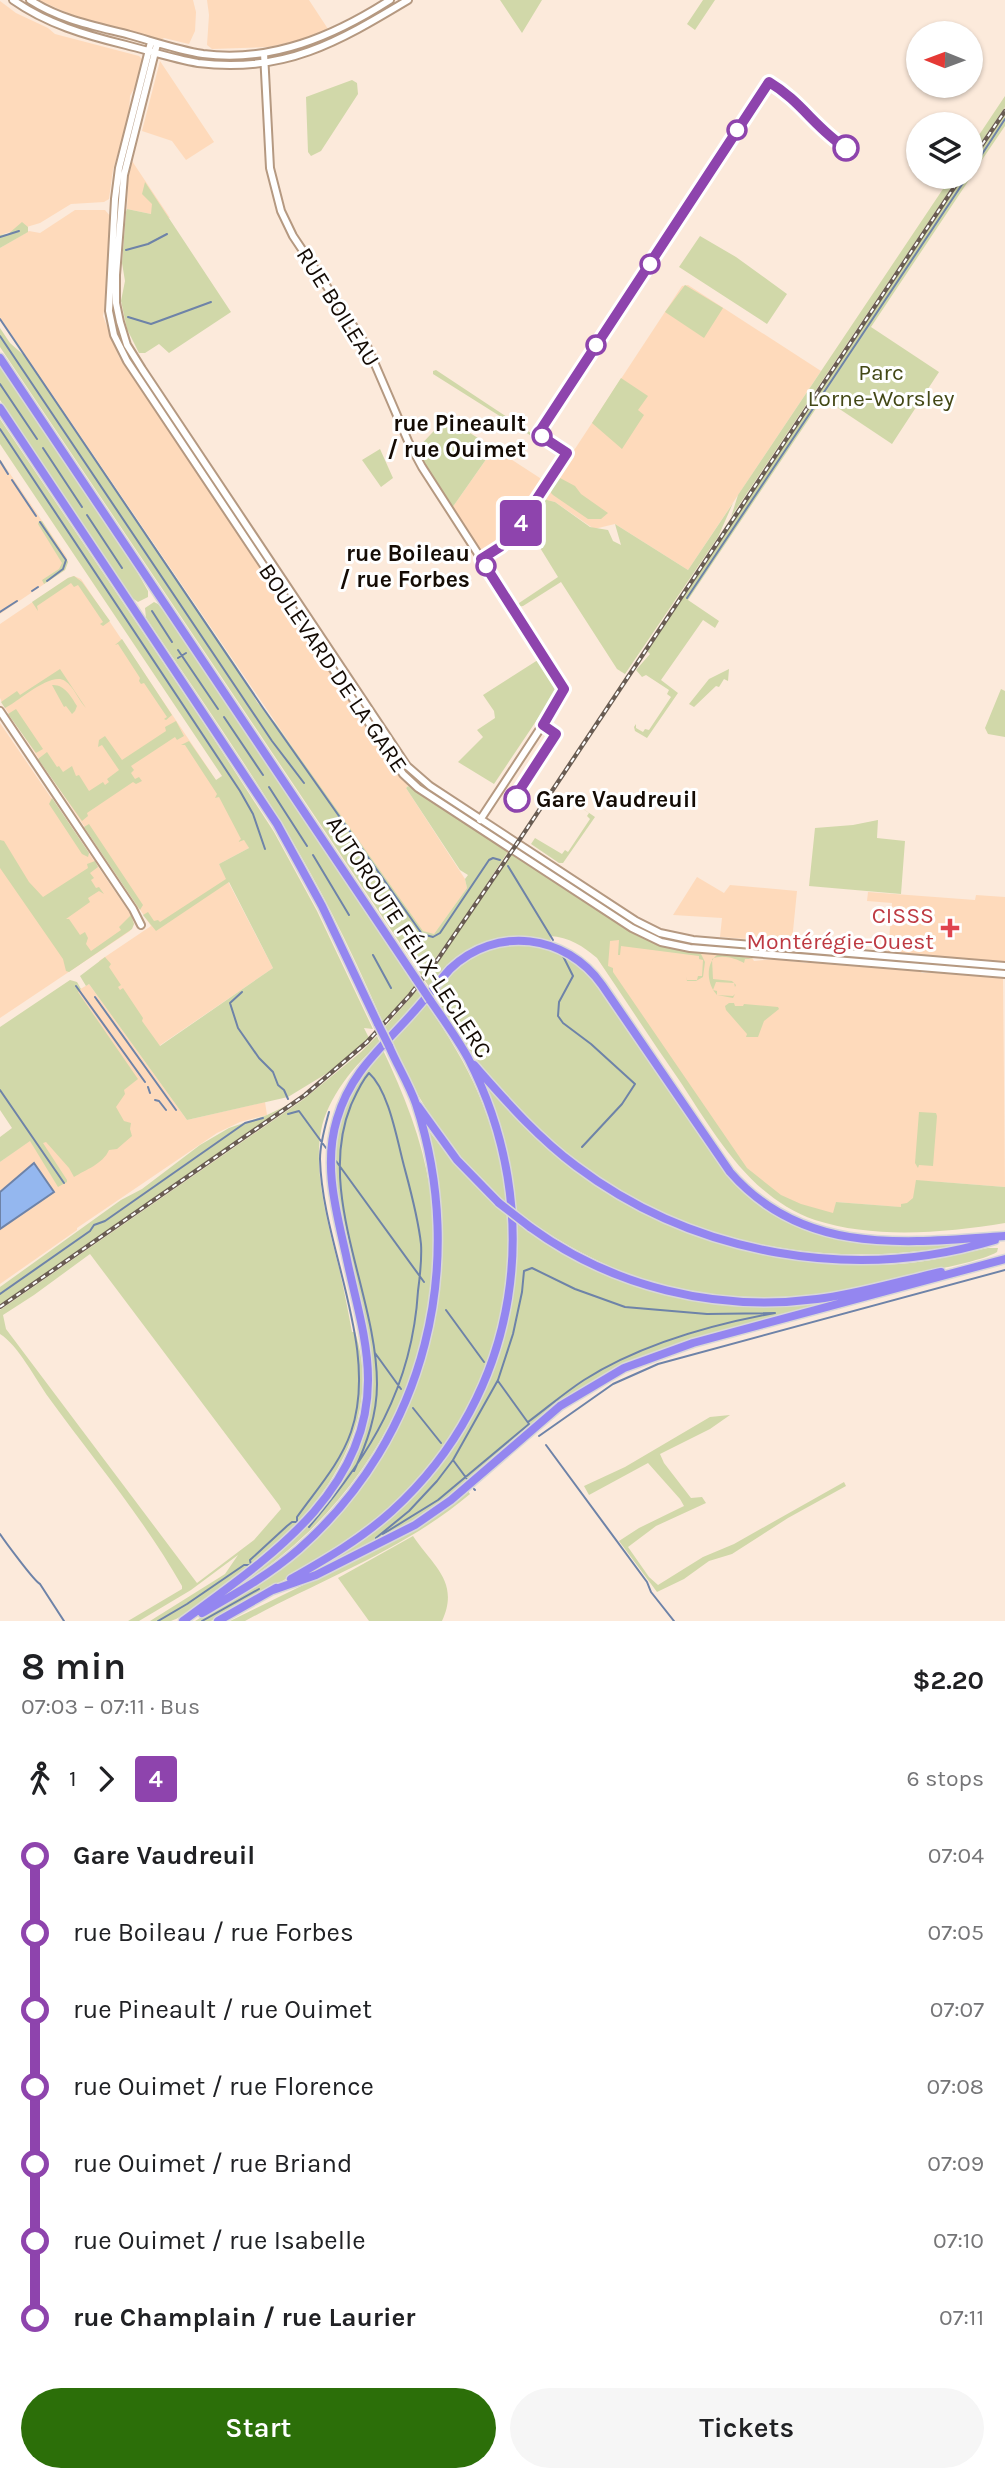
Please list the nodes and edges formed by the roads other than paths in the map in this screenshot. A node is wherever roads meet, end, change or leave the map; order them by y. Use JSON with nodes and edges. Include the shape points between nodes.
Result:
{"nodes":[{"id":1,"x":13,"y":0,"type":"edge"},
{"id":2,"x":30,"y":0,"type":"edge"},
{"id":3,"x":390,"y":0,"type":"edge"},
{"id":4,"x":408,"y":0,"type":"edge"},
{"id":5,"x":155,"y":43,"type":"junction"},
{"id":6,"x":152,"y":52,"type":"junction"},
{"id":7,"x":264,"y":52,"type":"junction"},
{"id":8,"x":264,"y":63,"type":"junction"},
{"id":9,"x":0,"y":358,"type":"edge"},
{"id":10,"x":0,"y":408,"type":"edge"},
{"id":11,"x":0,"y":710,"type":"edge"},
{"id":12,"x":481,"y":818,"type":"junction"},
{"id":13,"x":477,"y":825,"type":"junction"},
{"id":14,"x":141,"y":925,"type":"dead end"},
{"id":15,"x":1005,"y":966,"type":"edge"},
{"id":16,"x":1005,"y":974,"type":"edge"},
{"id":17,"x":467,"y":1058,"type":"junction"},
{"id":18,"x":416,"y":1103,"type":"junction"},
{"id":19,"x":1005,"y":1237,"type":"edge"},
{"id":20,"x":1005,"y":1258,"type":"edge"},
{"id":21,"x":273,"y":1590,"type":"junction"},
{"id":22,"x":185,"y":1621,"type":"edge"},
{"id":23,"x":218,"y":1621,"type":"edge"}],
"edges":[{"from":1,"to":6,"type":"main road","via":[[65,28]]},
{"from":2,"to":5,"type":"main road","via":[[69,20]]},
{"from":3,"to":7,"type":"main road","via":[[320,39]]},
{"from":4,"to":8,"type":"main road","via":[[332,44]]},
{"from":5,"to":6,"type":"main road","name":"BOULEVARD DE LA GARE"},
{"from":5,"to":7,"type":"main road","via":[[213,55]]},
{"from":6,"to":8,"type":"main road","via":[[208,64]]},
{"from":6,"to":12,"type":"main road","name":"BOULEVARD DE LA GARE","via":[[122,186],[116,295],[125,340],[400,758],[427,783]]},
{"from":6,"to":13,"type":"main road","name":"BOULEVARD DE LA GARE","via":[[116,181],[108,302],[117,341],[397,767],[418,788]]},
{"from":7,"to":8,"type":"main road","name":"RUE BOILEAU"},
{"from":8,"to":12,"type":"main road","name":"RUE BOILEAU","via":[[271,173],[288,226],[368,348],[422,467],[564,687]]},
{"from":9,"to":17,"type":"highway","name":"AUTOROUTE FÉLIX-LECLERC","bridge":true},
{"from":10,"to":18,"type":"highway","bridge":true,"via":[[277,824],[322,906]]},
{"from":11,"to":14,"type":"main road"},
{"from":12,"to":13,"type":"main road","name":"RUE BOILEAU"},
{"from":12,"to":15,"type":"main road","name":"BOULEVARD DE LA GARE","via":[[636,921],[672,937]]},
{"from":13,"to":16,"type":"main road","name":"BOULEVARD DE LA GARE","via":[[628,925],[666,943]]},
{"from":17,"to":19,"type":"highway","via":[[524,1121],[575,1166],[631,1202],[701,1233],[789,1255],[856,1260],[935,1255]]},
{"from":17,"to":21,"type":"highway","name":"AUTOROUTE FÉLIX-LECLERC","via":[[499,1137],[512,1203],[511,1284],[492,1362],[452,1442],[403,1501],[348,1546]]},
{"from":18,"to":20,"type":"highway","bridge":true,"via":[[457,1160],[530,1227],[616,1275],[670,1292],[733,1302],[784,1302],[843,1295]]},
{"from":18,"to":22,"type":"highway","via":[[435,1192],[439,1257],[428,1337],[404,1407],[366,1475],[317,1533],[267,1574]]},
{"from":19,"to":22,"type":"highway","via":[[874,1240],[818,1230],[779,1213],[730,1172],[582,962],[561,949],[530,940],[480,948],[455,965],[365,1063],[336,1121],[330,1177],[368,1370],[366,1411],[352,1455],[320,1504],[287,1541]]},
{"from":20,"to":21,"type":"highway","via":[[693,1343],[624,1368],[560,1406],[451,1500],[415,1525],[316,1575]]},
{"from":21,"to":23,"type":"highway","name":"AUTOROUTE FÉLIX-LECLERC"}]}
